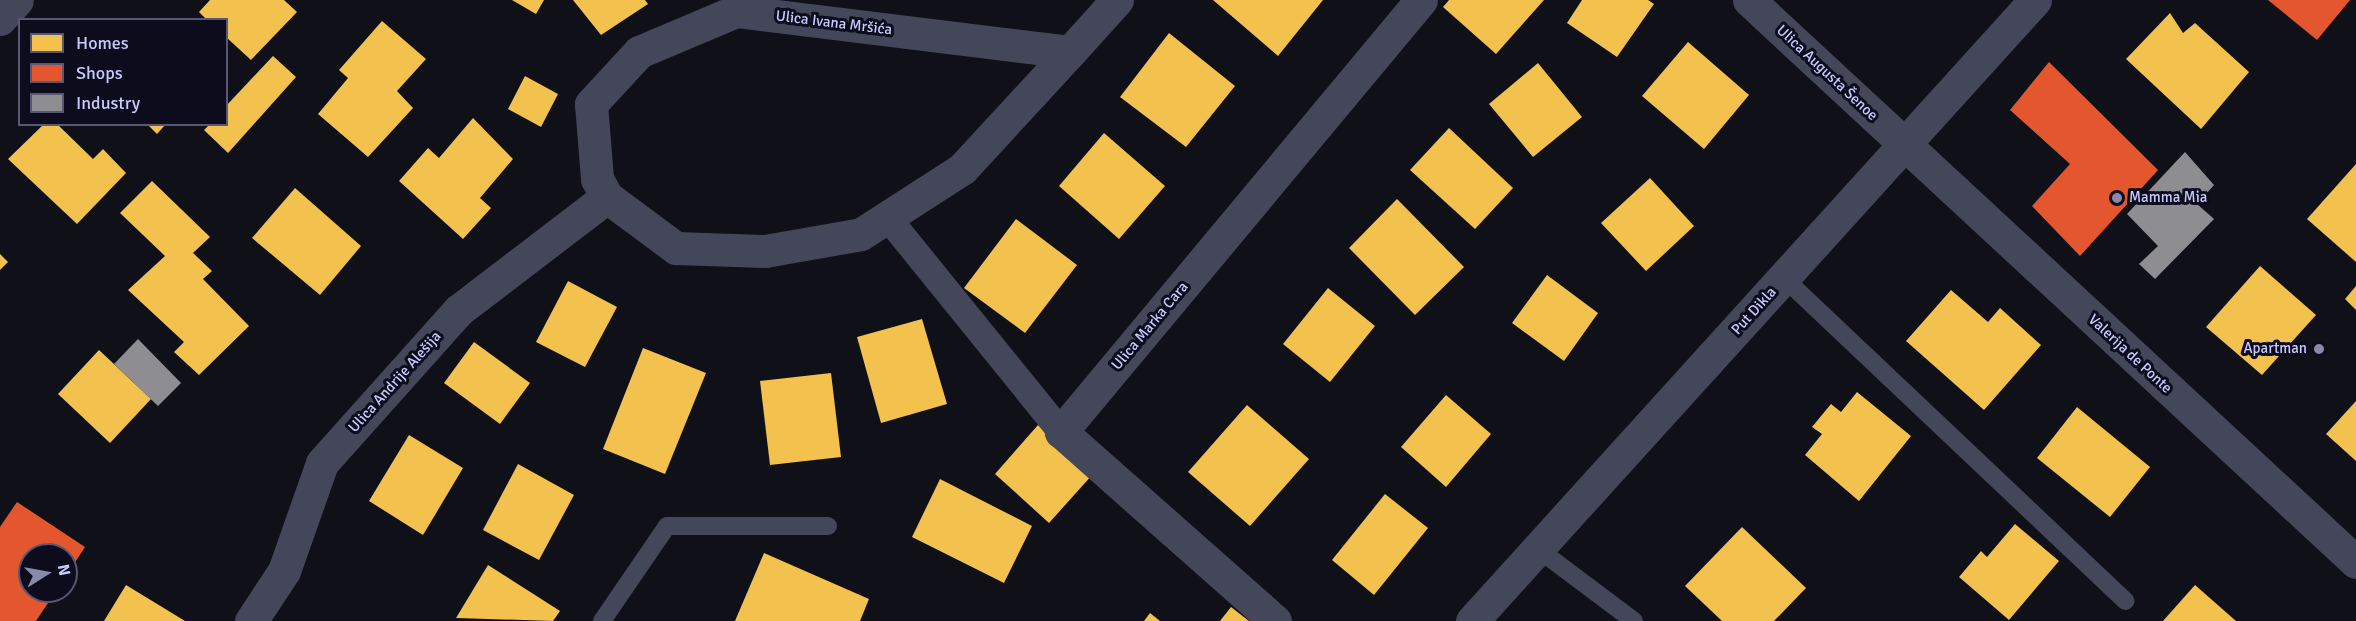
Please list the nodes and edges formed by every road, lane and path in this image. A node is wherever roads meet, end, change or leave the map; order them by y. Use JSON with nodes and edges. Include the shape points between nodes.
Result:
{"nodes":[{"id":1,"x":17,"y":0,"type":"edge"},
{"id":2,"x":1117,"y":0,"type":"edge"},
{"id":3,"x":1421,"y":0,"type":"edge"},
{"id":4,"x":1749,"y":0,"type":"edge"},
{"id":5,"x":2035,"y":0,"type":"edge"},
{"id":6,"x":0,"y":19,"type":"edge"},
{"id":7,"x":1070,"y":52,"type":"junction"},
{"id":8,"x":1905,"y":146,"type":"junction"},
{"id":9,"x":607,"y":197,"type":"junction"},
{"id":10,"x":887,"y":217,"type":"junction"},
{"id":11,"x":1784,"y":278,"type":"junction"},
{"id":12,"x":1061,"y":432,"type":"junction"},
{"id":13,"x":828,"y":526,"type":"dead end"},
{"id":14,"x":1538,"y":549,"type":"junction"},
{"id":15,"x":2356,"y":562,"type":"edge"},
{"id":16,"x":2126,"y":601,"type":"dead end"},
{"id":17,"x":251,"y":621,"type":"edge"},
{"id":18,"x":602,"y":621,"type":"edge"},
{"id":19,"x":1275,"y":621,"type":"edge"},
{"id":20,"x":1472,"y":621,"type":"edge"},
{"id":21,"x":1634,"y":621,"type":"edge"}],
"edges":[{"from":1,"to":6,"type":"street"},
{"from":2,"to":7,"type":"street"},
{"from":3,"to":12,"type":"street","name":"Ulica Marka Cara"},
{"from":4,"to":8,"type":"street","name":"Ulica Augusta Šenoe"},
{"from":5,"to":8,"type":"street","name":"Put Dikla"},
{"from":7,"to":9,"type":"street","name":"Ulica Ivana Mršića","via":[[736,11],[639,52],[591,104],[597,180]]},
{"from":7,"to":10,"type":"street","via":[[962,169]]},
{"from":8,"to":11,"type":"street","name":"Put Dikla"},
{"from":8,"to":15,"type":"street","name":"Valerija de Ponte"},
{"from":9,"to":10,"type":"street","via":[[676,248],[765,251],[861,234]]},
{"from":9,"to":17,"type":"street","name":"Ulica Andrije Alešija","via":[[459,310],[322,463],[284,571]]},
{"from":10,"to":12,"type":"street"},
{"from":11,"to":14,"type":"street","name":"Put Dikla"},
{"from":11,"to":16,"type":"lane"},
{"from":12,"to":19,"type":"street"},
{"from":13,"to":18,"type":"lane","via":[[667,526]]},
{"from":14,"to":20,"type":"street","name":"Put Dikla"},
{"from":14,"to":21,"type":"lane"}]}
